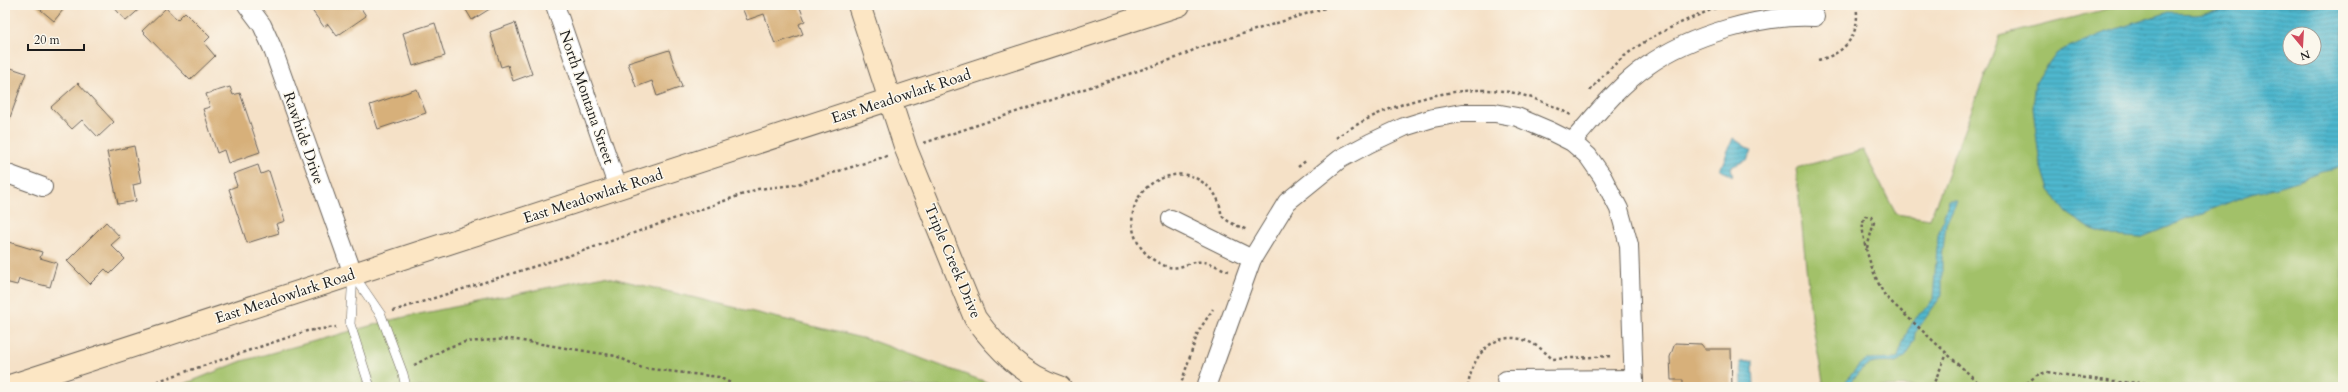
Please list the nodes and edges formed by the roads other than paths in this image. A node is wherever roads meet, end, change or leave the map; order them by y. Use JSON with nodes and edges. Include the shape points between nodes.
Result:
{"nodes":[{"id":1,"x":248,"y":5,"type":"edge"},
{"id":2,"x":555,"y":5,"type":"edge"},
{"id":3,"x":859,"y":5,"type":"edge"},
{"id":4,"x":1179,"y":5,"type":"edge"},
{"id":5,"x":1815,"y":17,"type":"dead end"},
{"id":6,"x":889,"y":99,"type":"junction"},
{"id":7,"x":1572,"y":142,"type":"junction"},
{"id":8,"x":5,"y":174,"type":"edge"},
{"id":9,"x":43,"y":186,"type":"dead end"},
{"id":10,"x":618,"y":188,"type":"junction"},
{"id":11,"x":1171,"y":219,"type":"dead end"},
{"id":12,"x":1245,"y":256,"type":"junction"},
{"id":13,"x":353,"y":274,"type":"junction"},
{"id":14,"x":1506,"y":380,"type":"dead end"},
{"id":15,"x":1634,"y":383,"type":"edge"},
{"id":16,"x":7,"y":387,"type":"edge"},
{"id":17,"x":370,"y":387,"type":"edge"},
{"id":18,"x":406,"y":387,"type":"edge"},
{"id":19,"x":1060,"y":387,"type":"edge"},
{"id":20,"x":1206,"y":387,"type":"edge"}],
"edges":[{"from":1,"to":13,"type":"street","name":"Rawhide Drive","via":[[272,47]]},
{"from":2,"to":10,"type":"street","name":"North Montana Street"},
{"from":3,"to":6,"type":"main road","name":"Triple Creek Drive"},
{"from":4,"to":6,"type":"main road","name":"East Meadowlark Road"},
{"from":5,"to":7,"type":"street","via":[[1791,16],[1764,20],[1736,26],[1691,42],[1647,65]]},
{"from":6,"to":10,"type":"main road","name":"East Meadowlark Road"},
{"from":6,"to":19,"type":"main road","name":"Triple Creek Drive","via":[[906,149],[975,318],[1012,360],[1031,375]]},
{"from":7,"to":12,"type":"street","via":[[1517,117],[1495,113],[1462,113],[1404,127],[1340,159],[1287,202]]},
{"from":7,"to":15,"type":"street","via":[[1588,156],[1602,176],[1619,209],[1629,245]]},
{"from":8,"to":9,"type":"street"},
{"from":10,"to":13,"type":"main road","name":"East Meadowlark Road"},
{"from":11,"to":12,"type":"street"},
{"from":12,"to":20,"type":"street"},
{"from":13,"to":16,"type":"main road","name":"East Meadowlark Road"},
{"from":13,"to":17,"type":"lane","via":[[350,324]]},
{"from":13,"to":18,"type":"lane","via":[[381,314]]},
{"from":14,"to":15,"type":"street"}]}
